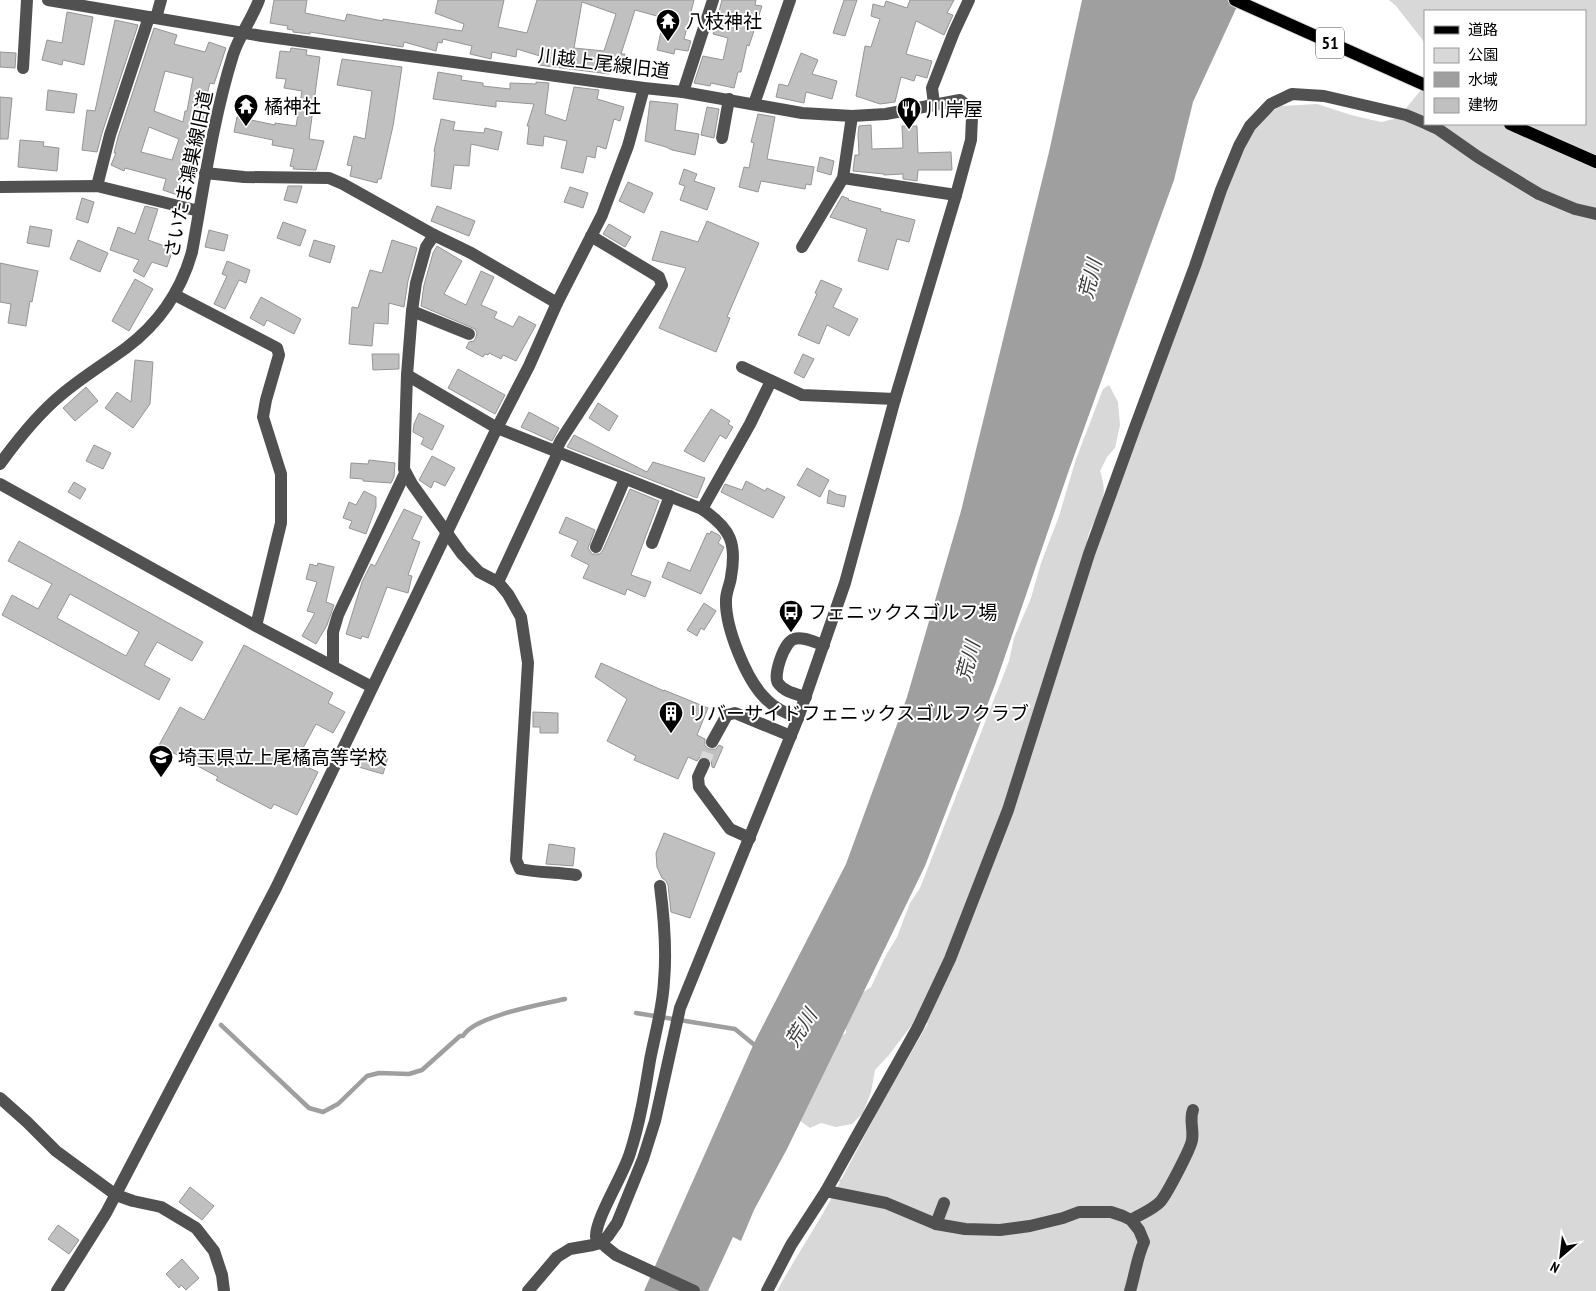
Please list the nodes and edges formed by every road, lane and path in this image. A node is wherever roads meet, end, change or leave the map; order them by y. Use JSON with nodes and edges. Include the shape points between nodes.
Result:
{"nodes":[{"id":1,"x":27,"y":0,"type":"edge"},
{"id":2,"x":48,"y":0,"type":"edge"},
{"id":3,"x":161,"y":0,"type":"edge"},
{"id":4,"x":259,"y":0,"type":"edge"},
{"id":5,"x":713,"y":0,"type":"edge"},
{"id":6,"x":790,"y":0,"type":"edge"},
{"id":7,"x":970,"y":0,"type":"edge"},
{"id":8,"x":1235,"y":0,"type":"edge"},
{"id":9,"x":81,"y":2,"type":"edge"},
{"id":10,"x":152,"y":17,"type":"junction"},
{"id":11,"x":243,"y":32,"type":"junction"},
{"id":12,"x":23,"y":68,"type":"dead end"},
{"id":13,"x":1424,"y":85,"type":"edge"},
{"id":14,"x":644,"y":88,"type":"junction"},
{"id":15,"x":683,"y":92,"type":"junction"},
{"id":16,"x":729,"y":100,"type":"junction"},
{"id":17,"x":754,"y":104,"type":"junction"},
{"id":18,"x":934,"y":104,"type":"junction"},
{"id":19,"x":852,"y":116,"type":"junction"},
{"id":20,"x":1424,"y":122,"type":"edge"},
{"id":21,"x":1431,"y":125,"type":"edge"},
{"id":22,"x":1512,"y":125,"type":"edge"},
{"id":23,"x":722,"y":138,"type":"dead end"},
{"id":24,"x":1596,"y":162,"type":"edge"},
{"id":25,"x":205,"y":173,"type":"junction"},
{"id":26,"x":843,"y":178,"type":"junction"},
{"id":27,"x":97,"y":186,"type":"junction"},
{"id":28,"x":0,"y":187,"type":"edge"},
{"id":29,"x":956,"y":195,"type":"junction"},
{"id":30,"x":199,"y":211,"type":"junction"},
{"id":31,"x":1596,"y":214,"type":"edge"},
{"id":32,"x":434,"y":234,"type":"junction"},
{"id":33,"x":591,"y":236,"type":"junction"},
{"id":34,"x":802,"y":247,"type":"dead end"},
{"id":35,"x":175,"y":296,"type":"junction"},
{"id":36,"x":557,"y":303,"type":"junction"},
{"id":37,"x":412,"y":311,"type":"junction"},
{"id":38,"x":469,"y":334,"type":"dead end"},
{"id":39,"x":742,"y":367,"type":"dead end"},
{"id":40,"x":407,"y":375,"type":"junction"},
{"id":41,"x":771,"y":381,"type":"junction"},
{"id":42,"x":895,"y":399,"type":"junction"},
{"id":43,"x":497,"y":428,"type":"junction"},
{"id":44,"x":557,"y":452,"type":"junction"},
{"id":45,"x":0,"y":464,"type":"edge"},
{"id":46,"x":405,"y":473,"type":"junction"},
{"id":47,"x":625,"y":478,"type":"junction"},
{"id":48,"x":0,"y":484,"type":"edge"},
{"id":49,"x":670,"y":496,"type":"junction"},
{"id":50,"x":702,"y":509,"type":"junction"},
{"id":51,"x":447,"y":531,"type":"junction"},
{"id":52,"x":652,"y":544,"type":"dead end"},
{"id":53,"x":596,"y":547,"type":"dead end"},
{"id":54,"x":498,"y":582,"type":"junction"},
{"id":55,"x":256,"y":626,"type":"junction"},
{"id":56,"x":824,"y":645,"type":"junction"},
{"id":57,"x":333,"y":666,"type":"junction"},
{"id":58,"x":372,"y":687,"type":"junction"},
{"id":59,"x":806,"y":697,"type":"junction"},
{"id":60,"x":798,"y":718,"type":"junction"},
{"id":61,"x":791,"y":736,"type":"junction"},
{"id":62,"x":712,"y":742,"type":"tunnel mouth"},
{"id":63,"x":704,"y":764,"type":"tunnel mouth"},
{"id":64,"x":750,"y":838,"type":"junction"},
{"id":65,"x":576,"y":875,"type":"dead end"},
{"id":66,"x":660,"y":886,"type":"dead end"},
{"id":67,"x":0,"y":1098,"type":"edge"},
{"id":68,"x":1193,"y":1110,"type":"dead end"},
{"id":69,"x":826,"y":1191,"type":"junction"},
{"id":70,"x":116,"y":1195,"type":"junction"},
{"id":71,"x":944,"y":1203,"type":"dead end"},
{"id":72,"x":1131,"y":1220,"type":"junction"},
{"id":73,"x":936,"y":1224,"type":"junction"},
{"id":74,"x":601,"y":1243,"type":"junction"},
{"id":75,"x":58,"y":1291,"type":"edge"},
{"id":76,"x":224,"y":1291,"type":"edge"},
{"id":77,"x":528,"y":1291,"type":"edge"},
{"id":78,"x":694,"y":1291,"type":"edge"},
{"id":79,"x":767,"y":1291,"type":"edge"},
{"id":80,"x":1130,"y":1291,"type":"edge"}],
"edges":[{"from":1,"to":12,"type":"street"},
{"from":2,"to":9,"type":"street"},
{"from":3,"to":10,"type":"street"},
{"from":4,"to":11,"type":"street","name":"さいたま鴻巣線旧道"},
{"from":5,"to":15,"type":"street"},
{"from":6,"to":17,"type":"street"},
{"from":7,"to":18,"type":"street","via":[[932,88]]},
{"from":8,"to":13,"type":"main road","number":"51"},
{"from":9,"to":10,"type":"street","name":"川越上尾線旧道"},
{"from":10,"to":11,"type":"street","name":"川越上尾線旧道"},
{"from":10,"to":27,"type":"street","via":[[110,135]]},
{"from":11,"to":14,"type":"street","name":"川越上尾線旧道"},
{"from":11,"to":25,"type":"street","name":"さいたま鴻巣線旧道","via":[[233,55]]},
{"from":14,"to":15,"type":"street","name":"川越上尾線旧道"},
{"from":14,"to":33,"type":"street","via":[[628,146]]},
{"from":15,"to":16,"type":"street","name":"川越上尾線旧道"},
{"from":16,"to":17,"type":"street","name":"川越上尾線旧道"},
{"from":16,"to":23,"type":"street"},
{"from":17,"to":19,"type":"street","name":"川越上尾線旧道","via":[[802,113]]},
{"from":18,"to":19,"type":"street","name":"川越上尾線旧道","via":[[886,114]]},
{"from":18,"to":29,"type":"street","name":"川越上尾線旧道","via":[[960,100],[972,117],[971,140]]},
{"from":19,"to":26,"type":"street"},
{"from":20,"to":69,"type":"street","via":[[1324,96],[1292,94],[1271,104],[1250,126],[1238,146],[1089,554],[1008,810],[950,959],[918,1027]]},
{"from":21,"to":31,"type":"street","via":[[1539,194]]},
{"from":22,"to":24,"type":"main road"},
{"from":25,"to":30,"type":"street","name":"さいたま鴻巣線旧道"},
{"from":25,"to":32,"type":"street","via":[[328,178]]},
{"from":26,"to":29,"type":"street"},
{"from":26,"to":34,"type":"street"},
{"from":27,"to":28,"type":"street"},
{"from":27,"to":30,"type":"street"},
{"from":29,"to":42,"type":"street"},
{"from":30,"to":35,"type":"street","name":"さいたま鴻巣線旧道","via":[[192,252]]},
{"from":32,"to":36,"type":"street"},
{"from":32,"to":37,"type":"street","via":[[426,247]]},
{"from":33,"to":36,"type":"street"},
{"from":33,"to":44,"type":"street","via":[[659,277],[662,285],[565,434]]},
{"from":35,"to":45,"type":"street","name":"さいたま鴻巣線旧道","via":[[128,347],[40,414]]},
{"from":35,"to":55,"type":"street","via":[[277,348],[279,355],[263,416],[281,474],[281,524]]},
{"from":36,"to":43,"type":"street"},
{"from":37,"to":38,"type":"street"},
{"from":37,"to":40,"type":"street"},
{"from":39,"to":41,"type":"street"},
{"from":40,"to":43,"type":"street"},
{"from":40,"to":46,"type":"street"},
{"from":41,"to":42,"type":"street","via":[[802,395]]},
{"from":41,"to":50,"type":"street"},
{"from":42,"to":56,"type":"street","via":[[845,582]]},
{"from":43,"to":44,"type":"street"},
{"from":43,"to":51,"type":"street"},
{"from":44,"to":47,"type":"street"},
{"from":44,"to":54,"type":"street"},
{"from":46,"to":51,"type":"street"},
{"from":46,"to":57,"type":"street","via":[[338,614],[333,632]]},
{"from":47,"to":49,"type":"street"},
{"from":47,"to":53,"type":"street"},
{"from":48,"to":55,"type":"street"},
{"from":49,"to":50,"type":"street"},
{"from":49,"to":52,"type":"street"},
{"from":50,"to":60,"type":"street","via":[[724,526],[732,540],[727,616],[740,659],[765,698],[781,711]]},
{"from":51,"to":54,"type":"street","via":[[479,572]]},
{"from":51,"to":58,"type":"street"},
{"from":54,"to":65,"type":"street","via":[[521,618],[528,663],[516,860],[520,869]]},
{"from":55,"to":57,"type":"street"},
{"from":56,"to":59,"type":"street"},
{"from":56,"to":59,"type":"street","via":[[800,638],[786,645],[776,674],[777,681],[784,690]]},
{"from":57,"to":58,"type":"street"},
{"from":58,"to":70,"type":"street","via":[[276,888]]},
{"from":59,"to":60,"type":"street"},
{"from":60,"to":61,"type":"street"},
{"from":61,"to":62,"type":"street","via":[[735,714],[727,715]]},
{"from":61,"to":64,"type":"street"},
{"from":63,"to":64,"type":"street","via":[[698,777],[699,787],[730,829]]},
{"from":64,"to":74,"type":"street","via":[[680,1008],[655,1121],[643,1159],[617,1223]]},
{"from":66,"to":74,"type":"street","via":[[665,928],[664,982],[639,1125],[622,1175],[596,1232]]},
{"from":67,"to":70,"type":"street","via":[[56,1151]]},
{"from":68,"to":72,"type":"street","via":[[1192,1141],[1162,1201]]},
{"from":69,"to":73,"type":"street","via":[[886,1203]]},
{"from":69,"to":79,"type":"street","via":[[791,1245]]},
{"from":70,"to":75,"type":"street"},
{"from":70,"to":76,"type":"street","via":[[162,1207],[196,1228],[214,1251]]},
{"from":71,"to":73,"type":"street"},
{"from":72,"to":73,"type":"street","via":[[1111,1212],[1079,1212],[1030,1226],[1000,1230]]},
{"from":72,"to":80,"type":"street","via":[[1144,1242]]},
{"from":74,"to":77,"type":"street","via":[[570,1249],[557,1257]]},
{"from":74,"to":78,"type":"street","via":[[632,1263]]}]}
